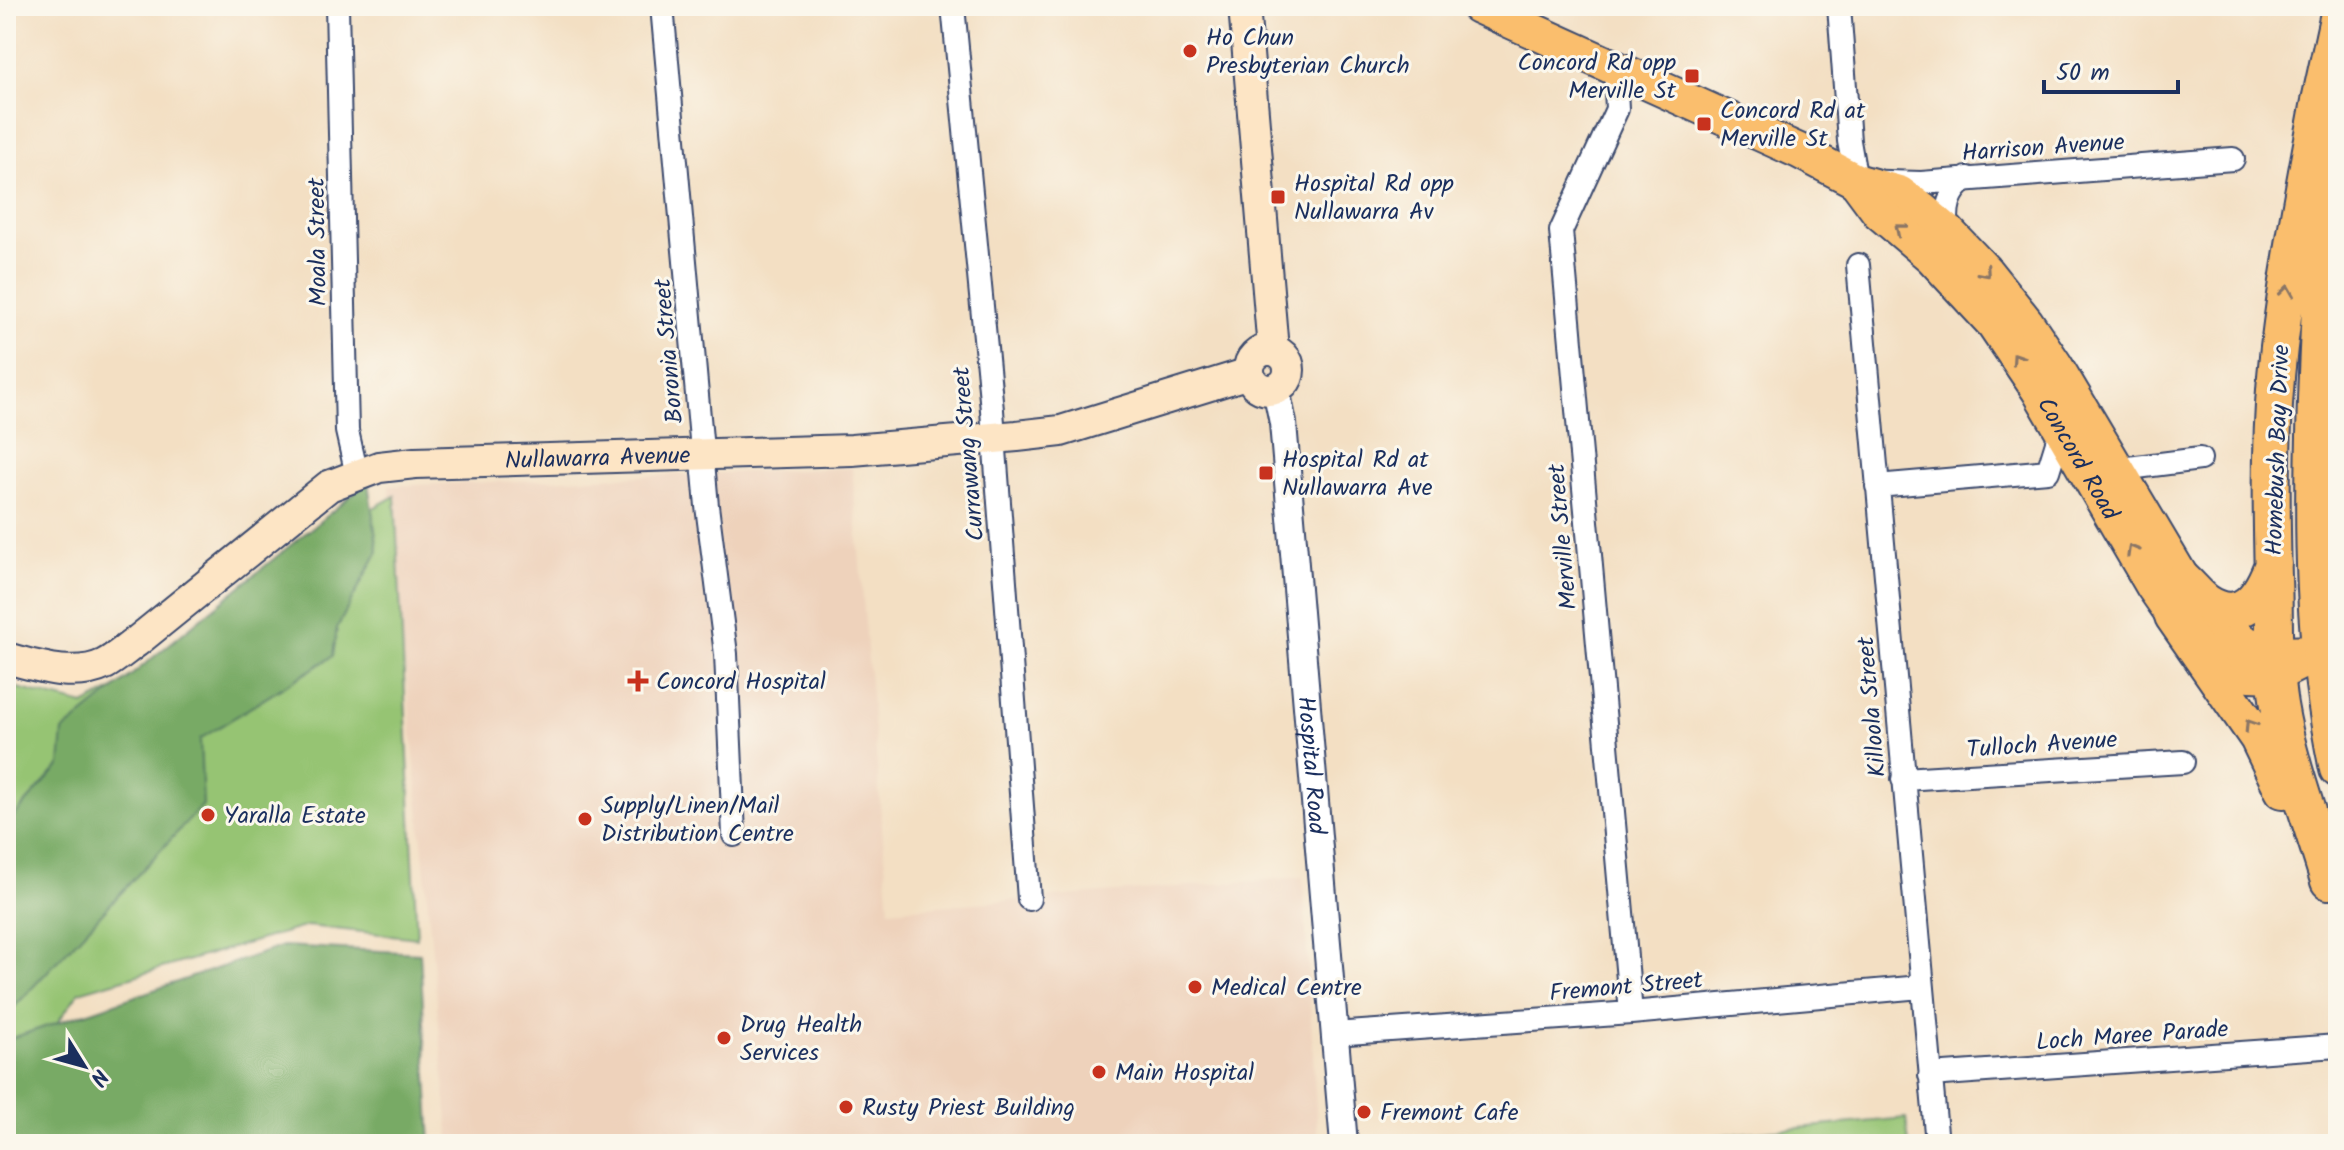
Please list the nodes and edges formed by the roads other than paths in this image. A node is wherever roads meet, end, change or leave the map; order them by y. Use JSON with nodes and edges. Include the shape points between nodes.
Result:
{"nodes":[{"id":1,"x":337,"y":6,"type":"edge"},
{"id":2,"x":662,"y":6,"type":"edge"},
{"id":3,"x":953,"y":6,"type":"edge"},
{"id":4,"x":1244,"y":6,"type":"edge"},
{"id":5,"x":1478,"y":6,"type":"edge"},
{"id":6,"x":1839,"y":6,"type":"edge"},
{"id":7,"x":2338,"y":18,"type":"edge"},
{"id":8,"x":1615,"y":68,"type":"junction"},
{"id":9,"x":2338,"y":152,"type":"edge"},
{"id":10,"x":2233,"y":159,"type":"dead end"},
{"id":11,"x":1967,"y":178,"type":"junction"},
{"id":12,"x":1856,"y":181,"type":"junction"},
{"id":13,"x":1948,"y":232,"type":"junction"},
{"id":14,"x":1858,"y":265,"type":"dead end"},
{"id":15,"x":1273,"y":350,"type":"junction"},
{"id":16,"x":1249,"y":373,"type":"junction"},
{"id":17,"x":1276,"y":389,"type":"junction"},
{"id":18,"x":2061,"y":429,"type":"junction"},
{"id":19,"x":994,"y":438,"type":"junction"},
{"id":20,"x":702,"y":455,"type":"junction"},
{"id":21,"x":2200,"y":459,"type":"dead end"},
{"id":22,"x":2101,"y":471,"type":"junction"},
{"id":23,"x":357,"y":475,"type":"junction"},
{"id":24,"x":1877,"y":486,"type":"junction"},
{"id":25,"x":2273,"y":564,"type":"junction"},
{"id":26,"x":2183,"y":580,"type":"junction"},
{"id":27,"x":2173,"y":616,"type":"junction"},
{"id":28,"x":2320,"y":653,"type":"junction"},
{"id":29,"x":6,"y":658,"type":"edge"},
{"id":30,"x":2275,"y":664,"type":"junction"},
{"id":31,"x":2183,"y":762,"type":"dead end"},
{"id":32,"x":2338,"y":769,"type":"edge"},
{"id":33,"x":1903,"y":779,"type":"junction"},
{"id":34,"x":734,"y":835,"type":"dead end"},
{"id":35,"x":2334,"y":890,"type":"edge"},
{"id":36,"x":1029,"y":899,"type":"dead end"},
{"id":37,"x":1921,"y":987,"type":"junction"},
{"id":38,"x":1631,"y":1013,"type":"junction"},
{"id":39,"x":1334,"y":1034,"type":"junction"},
{"id":40,"x":2338,"y":1046,"type":"edge"},
{"id":41,"x":1930,"y":1075,"type":"junction"},
{"id":42,"x":1344,"y":1144,"type":"edge"},
{"id":43,"x":1937,"y":1144,"type":"edge"}],
"edges":[{"from":1,"to":23,"type":"street","name":"Moala Street","via":[[347,431]]},
{"from":2,"to":20,"type":"street","name":"Boronia Street"},
{"from":3,"to":19,"type":"street","name":"Currawang Street"},
{"from":4,"to":15,"type":"main road"},
{"from":5,"to":8,"type":"main road","name":"Concord Road"},
{"from":6,"to":12,"type":"street"},
{"from":25,"to":7,"type":"highway","name":"Homebush Bay Drive","one_way":true,"bridge":true,"via":[[2279,349],[2297,223]]},
{"from":8,"to":12,"type":"main road","name":"Concord Road"},
{"from":8,"to":38,"type":"street","name":"Merville Street","via":[[1617,109],[1561,231]]},
{"from":9,"to":28,"type":"highway","name":"Homebush Bay Drive","via":[[2319,295],[2314,486]]},
{"from":10,"to":11,"type":"street","name":"Harrison Avenue"},
{"from":11,"to":12,"type":"street","name":"Harrison Avenue"},
{"from":11,"to":13,"type":"street","via":[[1950,197]]},
{"from":12,"to":13,"type":"main road","name":"Concord Road","via":[[1899,193]]},
{"from":18,"to":12,"type":"main road","name":"Concord Road","one_way":true,"via":[[1994,324],[1932,257],[1879,212]]},
{"from":13,"to":22,"type":"main road","name":"Concord Road","one_way":true,"via":[[2026,322]]},
{"from":14,"to":24,"type":"street","name":"Killoola Street"},
{"from":15,"to":16,"type":"main road","via":[[1255,355]]},
{"from":15,"to":17,"type":"main road","via":[[1284,356],[1289,368],[1286,381]]},
{"from":16,"to":17,"type":"main road","via":[[1259,387]]},
{"from":16,"to":19,"type":"main road","name":"Nullawarra Avenue","via":[[1061,431]]},
{"from":17,"to":39,"type":"street","name":"Hospital Road"},
{"from":18,"to":22,"type":"main road","name":"Concord Road"},
{"from":18,"to":24,"type":"street","via":[[2048,471]]},
{"from":19,"to":20,"type":"main road","name":"Nullawarra Avenue"},
{"from":19,"to":36,"type":"street","name":"Currawang Street"},
{"from":20,"to":23,"type":"main road","name":"Nullawarra Avenue","via":[[415,463]]},
{"from":20,"to":34,"type":"street","name":"Boronia Street","via":[[726,654]]},
{"from":21,"to":22,"type":"street"},
{"from":22,"to":26,"type":"main road","name":"Concord Road"},
{"from":27,"to":22,"type":"main road","name":"Concord Road","one_way":true},
{"from":23,"to":29,"type":"main road","name":"Nullawarra Avenue","via":[[329,486],[105,664],[61,670]]},
{"from":24,"to":33,"type":"street","name":"Killoola Street"},
{"from":25,"to":26,"type":"highway","via":[[2262,591],[2239,609],[2214,606]]},
{"from":25,"to":30,"type":"highway","name":"Homebush Bay Drive"},
{"from":26,"to":30,"type":"main road","name":"Concord Road","via":[[2224,630]]},
{"from":27,"to":30,"type":"main road","name":"Concord Road","via":[[2192,639],[2231,666],[2257,675]]},
{"from":35,"to":27,"type":"highway","one_way":true,"via":[[2258,738]]},
{"from":28,"to":30,"type":"main road"},
{"from":28,"to":32,"type":"highway"},
{"from":30,"to":35,"type":"highway","name":"Homebush Bay Drive","via":[[2288,745]]},
{"from":31,"to":33,"type":"street","name":"Tulloch Avenue"},
{"from":33,"to":37,"type":"street","name":"Killoola Street"},
{"from":37,"to":38,"type":"street","name":"Fremont Street"},
{"from":37,"to":41,"type":"street","name":"Killoola Street"},
{"from":38,"to":39,"type":"street","name":"Fremont Street"},
{"from":39,"to":42,"type":"street","name":"Hospital Road"},
{"from":40,"to":41,"type":"street","name":"Loch Maree Parade"},
{"from":41,"to":43,"type":"street","name":"Killoola Street"}]}
